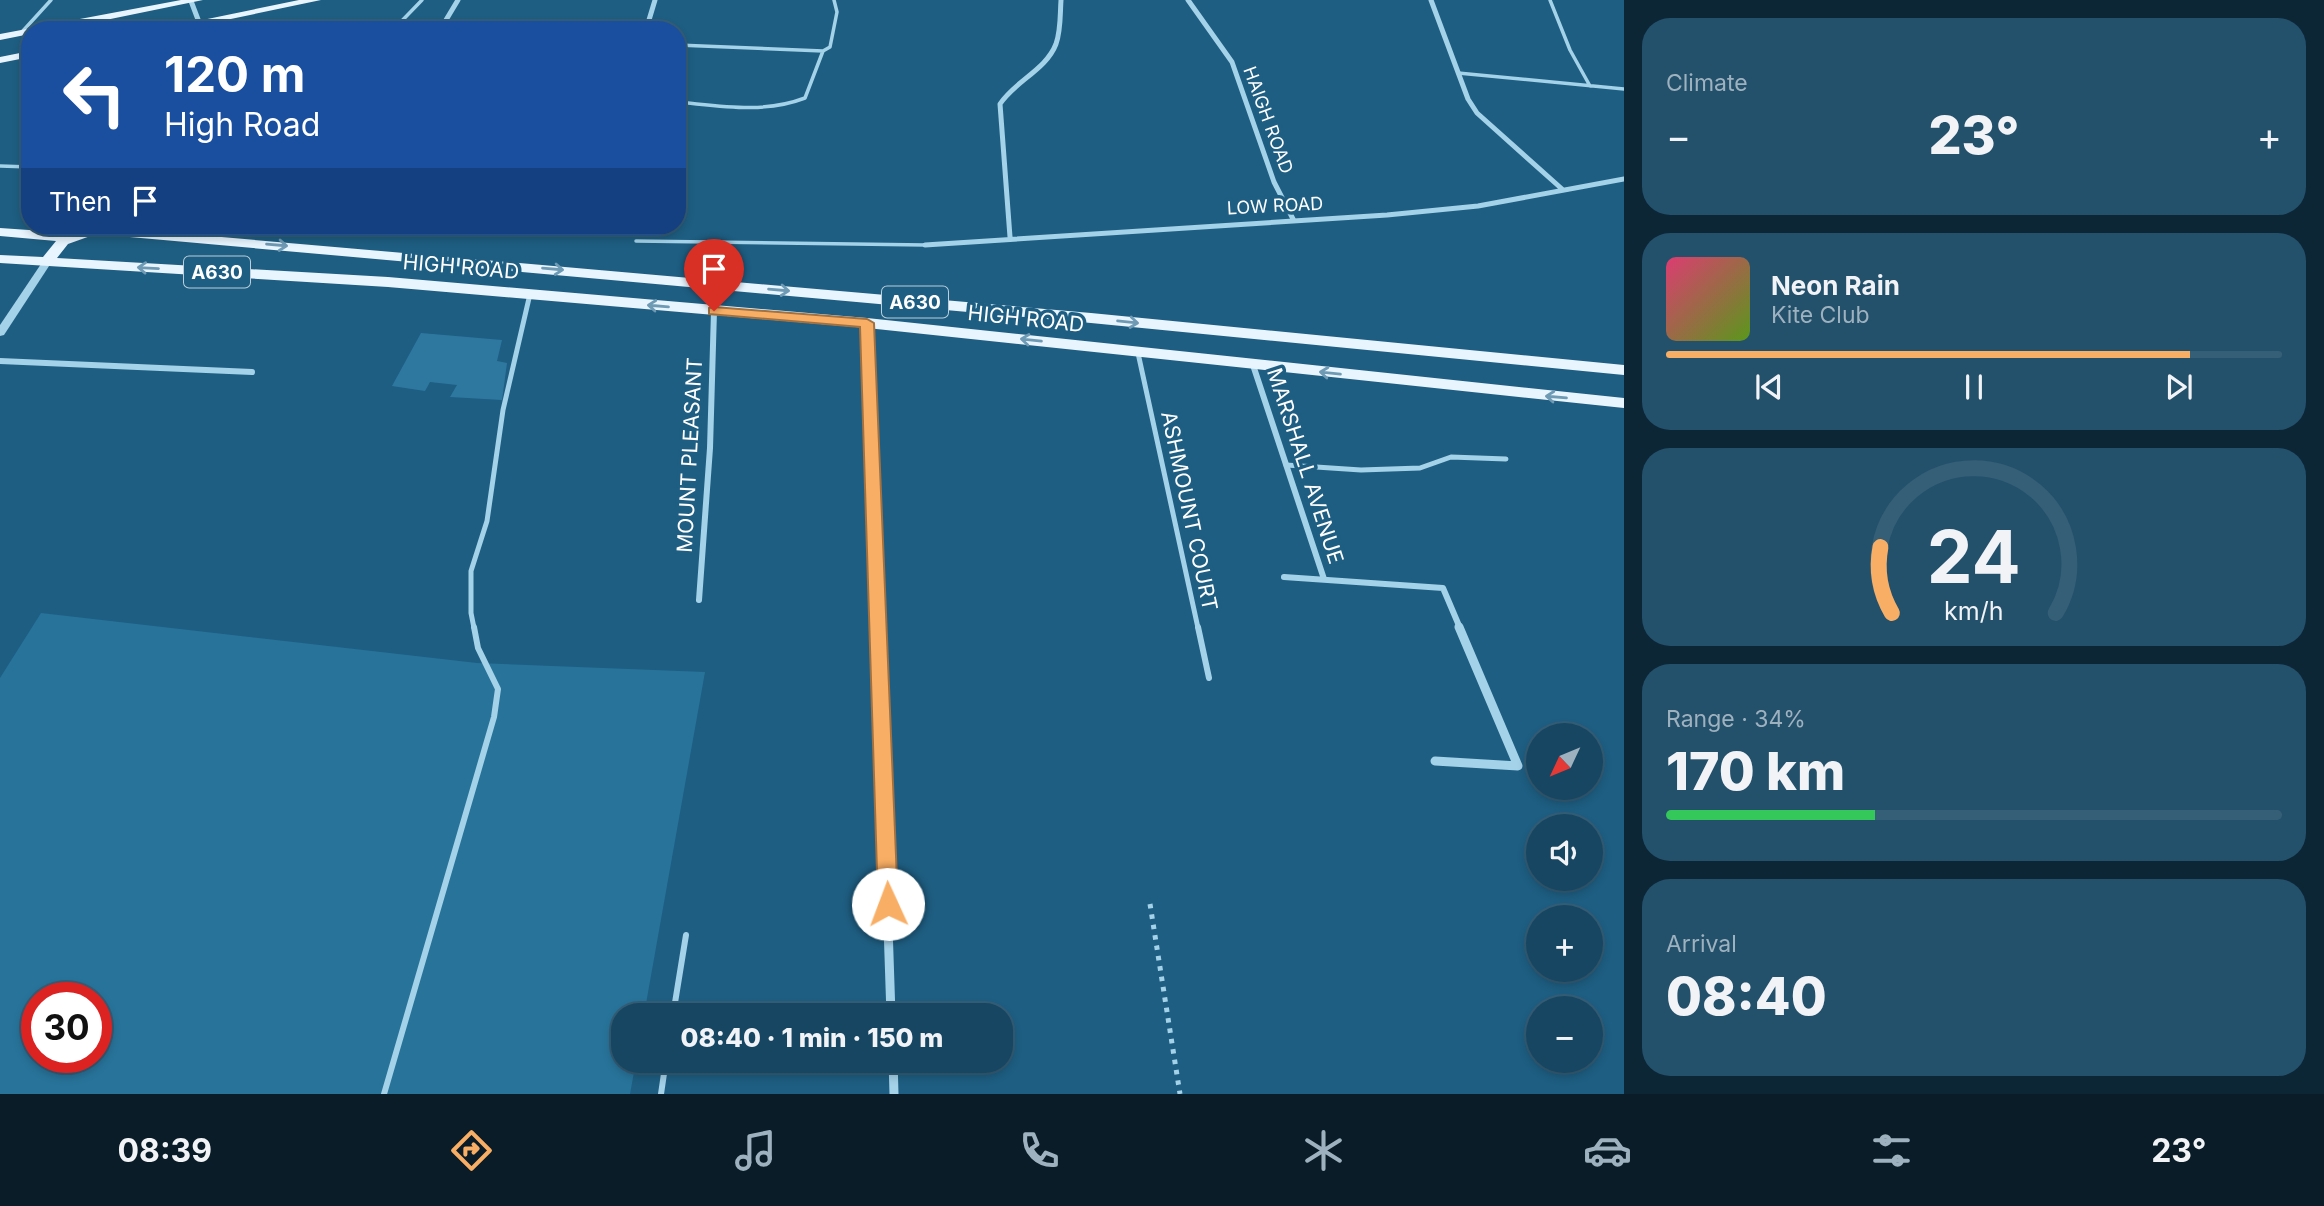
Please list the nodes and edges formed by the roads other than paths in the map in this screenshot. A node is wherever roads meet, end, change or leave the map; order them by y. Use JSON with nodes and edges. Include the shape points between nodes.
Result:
{"nodes":[{"id":1,"x":51,"y":0,"type":"edge"},
{"id":2,"x":316,"y":0,"type":"edge"},
{"id":3,"x":422,"y":0,"type":"edge"},
{"id":4,"x":458,"y":0,"type":"edge"},
{"id":5,"x":655,"y":0,"type":"edge"},
{"id":6,"x":834,"y":0,"type":"edge"},
{"id":7,"x":1061,"y":0,"type":"edge"},
{"id":8,"x":1188,"y":0,"type":"edge"},
{"id":9,"x":1431,"y":0,"type":"edge"},
{"id":10,"x":1550,"y":0,"type":"edge"},
{"id":11,"x":195,"y":1,"type":"edge"},
{"id":12,"x":34,"y":21,"type":"edge"},
{"id":13,"x":87,"y":21,"type":"edge"},
{"id":14,"x":199,"y":21,"type":"edge"},
{"id":15,"x":222,"y":21,"type":"edge"},
{"id":16,"x":402,"y":21,"type":"edge"},
{"id":17,"x":445,"y":21,"type":"edge"},
{"id":18,"x":649,"y":21,"type":"edge"},
{"id":19,"x":21,"y":33,"type":"edge"},
{"id":20,"x":0,"y":37,"type":"edge"},
{"id":21,"x":686,"y":45,"type":"edge"},
{"id":22,"x":823,"y":51,"type":"junction"},
{"id":23,"x":21,"y":56,"type":"edge"},
{"id":24,"x":0,"y":60,"type":"edge"},
{"id":25,"x":1458,"y":73,"type":"junction"},
{"id":26,"x":1590,"y":86,"type":"junction"},
{"id":27,"x":1624,"y":89,"type":"edge"},
{"id":28,"x":686,"y":103,"type":"edge"},
{"id":29,"x":0,"y":166,"type":"edge"},
{"id":30,"x":21,"y":167,"type":"edge"},
{"id":31,"x":1624,"y":179,"type":"edge"},
{"id":32,"x":1562,"y":189,"type":"junction"},
{"id":33,"x":1293,"y":219,"type":"junction"},
{"id":34,"x":0,"y":221,"type":"edge"},
{"id":35,"x":21,"y":223,"type":"edge"},
{"id":36,"x":0,"y":232,"type":"edge"},
{"id":37,"x":21,"y":233,"type":"edge"},
{"id":38,"x":44,"y":235,"type":"edge"},
{"id":39,"x":83,"y":235,"type":"edge"},
{"id":40,"x":156,"y":235,"type":"edge"},
{"id":41,"x":1010,"y":237,"type":"junction"},
{"id":42,"x":636,"y":240,"type":"dead end"},
{"id":43,"x":63,"y":241,"type":"junction"},
{"id":44,"x":925,"y":245,"type":"joint"},
{"id":45,"x":0,"y":259,"type":"edge"},
{"id":46,"x":46,"y":263,"type":"junction"},
{"id":47,"x":530,"y":295,"type":"junction"},
{"id":48,"x":714,"y":311,"type":"junction"},
{"id":49,"x":867,"y":323,"type":"junction"},
{"id":50,"x":0,"y":333,"type":"edge"},
{"id":51,"x":1138,"y":352,"type":"junction"},
{"id":52,"x":0,"y":362,"type":"edge"},
{"id":53,"x":1253,"y":365,"type":"junction"},
{"id":54,"x":1623,"y":371,"type":"edge"},
{"id":55,"x":252,"y":372,"type":"dead end"},
{"id":56,"x":1624,"y":403,"type":"edge"},
{"id":57,"x":1506,"y":459,"type":"dead end"},
{"id":58,"x":1286,"y":465,"type":"junction"},
{"id":59,"x":1283,"y":577,"type":"dead end"},
{"id":60,"x":1324,"y":579,"type":"junction"},
{"id":61,"x":699,"y":600,"type":"dead end"},
{"id":62,"x":1209,"y":678,"type":"dead end"},
{"id":63,"x":1435,"y":761,"type":"dead end"},
{"id":64,"x":686,"y":935,"type":"dead end"},
{"id":65,"x":675,"y":1003,"type":"edge"},
{"id":66,"x":891,"y":1003,"type":"edge"},
{"id":67,"x":664,"y":1073,"type":"edge"},
{"id":68,"x":893,"y":1073,"type":"edge"},
{"id":69,"x":384,"y":1094,"type":"edge"},
{"id":70,"x":661,"y":1094,"type":"edge"},
{"id":71,"x":894,"y":1094,"type":"edge"}],
"edges":[{"from":1,"to":12,"type":"lane"},
{"from":2,"to":15,"type":"main road"},
{"from":3,"to":16,"type":"lane"},
{"from":4,"to":17,"type":"street"},
{"from":5,"to":18,"type":"street"},
{"from":6,"to":22,"type":"lane","via":[[837,12],[830,47]]},
{"from":7,"to":41,"type":"street","via":[[1056,46],[1000,104]]},
{"from":8,"to":33,"type":"street","name":"HAIGH ROAD","via":[[1231,60]]},
{"from":9,"to":25,"type":"street"},
{"from":10,"to":26,"type":"lane"},
{"from":11,"to":13,"type":"main road"},
{"from":11,"to":14,"type":"street"},
{"from":19,"to":20,"type":"main road"},
{"from":21,"to":22,"type":"lane"},
{"from":22,"to":28,"type":"lane","via":[[805,98],[790,105]]},
{"from":23,"to":24,"type":"main road"},
{"from":25,"to":26,"type":"lane"},
{"from":25,"to":32,"type":"street","via":[[1477,113]]},
{"from":26,"to":27,"type":"lane"},
{"from":29,"to":30,"type":"lane"},
{"from":31,"to":32,"type":"street","name":"LOW ROAD"},
{"from":32,"to":33,"type":"street","name":"LOW ROAD","via":[[1478,206]]},
{"from":33,"to":41,"type":"street","name":"LOW ROAD"},
{"from":34,"to":35,"type":"main road"},
{"from":36,"to":37,"type":"main road"},
{"from":38,"to":43,"type":"main road"},
{"from":39,"to":43,"type":"main road","name":"HIGH ROAD","number":"A630"},
{"from":40,"to":54,"type":"main road","name":"HIGH ROAD","number":"A630","one_way":true},
{"from":41,"to":44,"type":"street","name":"LOW ROAD"},
{"from":42,"to":44,"type":"lane"},
{"from":43,"to":46,"type":"main road"},
{"from":45,"to":46,"type":"main road","name":"HIGH ROAD","number":"A630"},
{"from":47,"to":46,"type":"main road","name":"HIGH ROAD","number":"A630","one_way":true,"via":[[388,282]]},
{"from":46,"to":50,"type":"street"},
{"from":48,"to":47,"type":"main road","name":"HIGH ROAD","number":"A630","one_way":true},
{"from":47,"to":69,"type":"lane","via":[[503,410],[487,521],[471,571],[471,613],[478,648],[498,689],[494,717]]},
{"from":48,"to":49,"type":"main road","name":"HIGH ROAD","number":"A630"},
{"from":48,"to":61,"type":"street","name":"MOUNT PLEASANT"},
{"from":51,"to":49,"type":"main road","name":"HIGH ROAD","number":"A630","one_way":true},
{"from":49,"to":66,"type":"street"},
{"from":51,"to":53,"type":"main road","name":"HIGH ROAD","number":"A630"},
{"from":51,"to":62,"type":"lane","name":"ASHMOUNT COURT"},
{"from":52,"to":55,"type":"street"},
{"from":56,"to":53,"type":"main road","name":"HIGH ROAD","number":"A630","one_way":true},
{"from":53,"to":58,"type":"street","name":"MARSHALL AVENUE"},
{"from":57,"to":58,"type":"lane","via":[[1451,457],[1408,469]]},
{"from":58,"to":60,"type":"street","name":"MARSHALL AVENUE"},
{"from":59,"to":60,"type":"street","name":"MARSHALL AVENUE"},
{"from":60,"to":63,"type":"street","name":"MARSHALL AVENUE","via":[[1443,588],[1518,766]]},
{"from":64,"to":65,"type":"lane"},
{"from":67,"to":70,"type":"lane"},
{"from":68,"to":71,"type":"street"}]}
